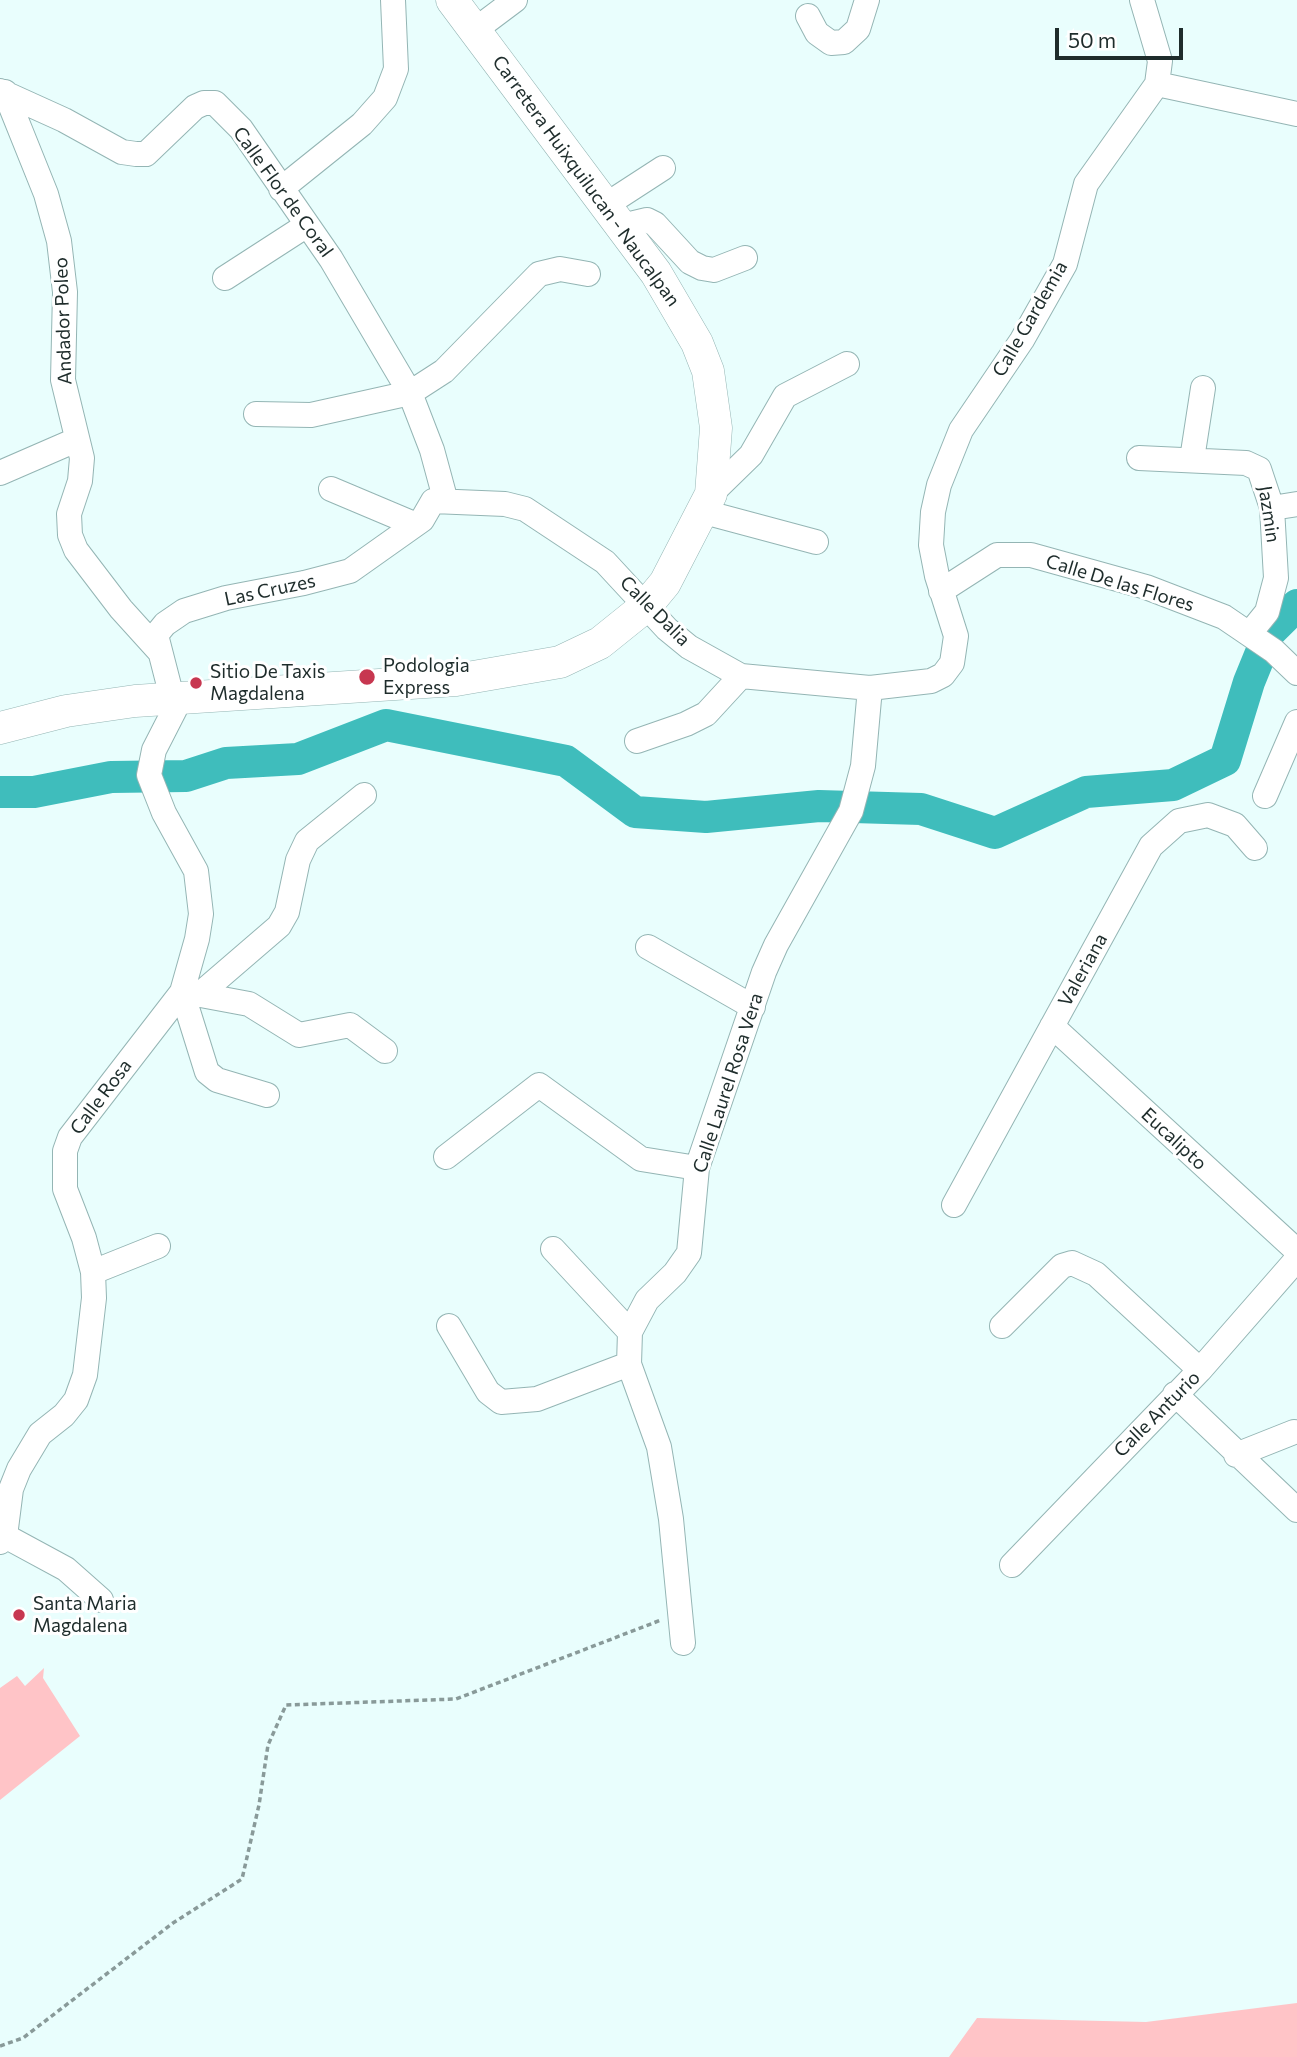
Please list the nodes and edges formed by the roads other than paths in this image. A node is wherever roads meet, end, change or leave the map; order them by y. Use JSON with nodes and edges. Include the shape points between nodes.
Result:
{"nodes":[{"id":1,"x":393,"y":0,"type":"edge"},
{"id":2,"x":452,"y":0,"type":"edge"},
{"id":3,"x":515,"y":0,"type":"edge"},
{"id":4,"x":867,"y":0,"type":"edge"},
{"id":5,"x":1142,"y":0,"type":"edge"},
{"id":6,"x":808,"y":16,"type":"dead end"},
{"id":7,"x":475,"y":30,"type":"junction"},
{"id":8,"x":1157,"y":84,"type":"junction"},
{"id":9,"x":2,"y":95,"type":"edge"},
{"id":10,"x":1297,"y":114,"type":"edge"},
{"id":11,"x":663,"y":168,"type":"dead end"},
{"id":12,"x":281,"y":190,"type":"junction"},
{"id":13,"x":614,"y":216,"type":"junction"},
{"id":14,"x":307,"y":225,"type":"junction"},
{"id":15,"x":745,"y":258,"type":"dead end"},
{"id":16,"x":588,"y":274,"type":"dead end"},
{"id":17,"x":225,"y":278,"type":"dead end"},
{"id":18,"x":847,"y":364,"type":"dead end"},
{"id":19,"x":1202,"y":388,"type":"dead end"},
{"id":20,"x":410,"y":393,"type":"junction"},
{"id":21,"x":256,"y":414,"type":"dead end"},
{"id":22,"x":76,"y":440,"type":"junction"},
{"id":23,"x":1139,"y":458,"type":"dead end"},
{"id":24,"x":1192,"y":459,"type":"junction"},
{"id":25,"x":0,"y":473,"type":"edge"},
{"id":26,"x":331,"y":489,"type":"dead end"},
{"id":27,"x":433,"y":501,"type":"junction"},
{"id":28,"x":708,"y":503,"type":"junction"},
{"id":29,"x":1297,"y":504,"type":"edge"},
{"id":30,"x":1272,"y":508,"type":"junction"},
{"id":31,"x":414,"y":524,"type":"junction"},
{"id":32,"x":816,"y":542,"type":"dead end"},
{"id":33,"x":941,"y":591,"type":"junction"},
{"id":34,"x":646,"y":606,"type":"junction"},
{"id":35,"x":1250,"y":633,"type":"junction"},
{"id":36,"x":956,"y":648,"type":"joint"},
{"id":37,"x":1281,"y":648,"type":"edge"},
{"id":38,"x":159,"y":651,"type":"junction"},
{"id":39,"x":1297,"y":673,"type":"edge"},
{"id":40,"x":741,"y":676,"type":"junction"},
{"id":41,"x":870,"y":688,"type":"junction"},
{"id":42,"x":174,"y":699,"type":"junction"},
{"id":43,"x":3,"y":722,"type":"edge"},
{"id":44,"x":1297,"y":722,"type":"edge"},
{"id":45,"x":637,"y":741,"type":"dead end"},
{"id":46,"x":364,"y":795,"type":"dead end"},
{"id":47,"x":1265,"y":796,"type":"dead end"},
{"id":48,"x":1255,"y":848,"type":"dead end"},
{"id":49,"x":648,"y":947,"type":"dead end"},
{"id":50,"x":191,"y":993,"type":"junction"},
{"id":51,"x":753,"y":1007,"type":"junction"},
{"id":52,"x":1052,"y":1026,"type":"junction"},
{"id":53,"x":385,"y":1051,"type":"dead end"},
{"id":54,"x":267,"y":1096,"type":"dead end"},
{"id":55,"x":446,"y":1157,"type":"dead end"},
{"id":56,"x":697,"y":1168,"type":"junction"},
{"id":57,"x":954,"y":1205,"type":"dead end"},
{"id":58,"x":158,"y":1246,"type":"dead end"},
{"id":59,"x":553,"y":1249,"type":"dead end"},
{"id":60,"x":1297,"y":1251,"type":"edge"},
{"id":61,"x":1297,"y":1259,"type":"edge"},
{"id":62,"x":93,"y":1272,"type":"junction"},
{"id":63,"x":449,"y":1326,"type":"dead end"},
{"id":64,"x":1002,"y":1326,"type":"dead end"},
{"id":65,"x":630,"y":1332,"type":"junction"},
{"id":66,"x":629,"y":1364,"type":"junction"},
{"id":67,"x":1200,"y":1370,"type":"junction"},
{"id":68,"x":1175,"y":1394,"type":"junction"},
{"id":69,"x":1294,"y":1432,"type":"dead end"},
{"id":70,"x":1236,"y":1455,"type":"junction"},
{"id":71,"x":1297,"y":1510,"type":"edge"},
{"id":72,"x":2,"y":1539,"type":"edge"},
{"id":73,"x":1012,"y":1565,"type":"dead end"},
{"id":74,"x":101,"y":1600,"type":"dead end"},
{"id":75,"x":683,"y":1643,"type":"dead end"}],
"edges":[{"from":1,"to":12,"type":"street","via":[[396,69],[385,98],[362,124]]},
{"from":2,"to":7,"type":"main road","name":"Carretera Huixquilucan - Naucalpan"},
{"from":3,"to":7,"type":"street"},
{"from":4,"to":6,"type":"street","via":[[858,29],[844,42],[831,43],[817,33]]},
{"from":5,"to":8,"type":"street","via":[[1160,61]]},
{"from":7,"to":13,"type":"main road","name":"Carretera Huixquilucan - Naucalpan"},
{"from":8,"to":10,"type":"street"},
{"from":8,"to":33,"type":"street","name":"Calle Gardemia","via":[[1086,184],[1065,264],[953,446],[939,485],[931,531]]},
{"from":9,"to":12,"type":"street","name":"Calle Flor de Coral","via":[[122,152],[136,154],[146,153],[195,107],[215,103],[241,129]]},
{"from":9,"to":22,"type":"street","name":"Andador Poleo","via":[[46,194],[60,241],[65,292],[62,380]]},
{"from":11,"to":13,"type":"street"},
{"from":12,"to":14,"type":"street","name":"Calle Flor de Coral"},
{"from":13,"to":15,"type":"street","via":[[654,224],[690,262],[702,268],[714,270]]},
{"from":13,"to":28,"type":"main road","name":"Carretera Huixquilucan - Naucalpan","via":[[679,309],[708,372],[716,428]]},
{"from":14,"to":17,"type":"street"},
{"from":14,"to":20,"type":"street","name":"Calle Flor de Coral"},
{"from":16,"to":20,"type":"street","via":[[560,270],[539,274],[444,371]]},
{"from":18,"to":28,"type":"street","via":[[785,396],[751,455]]},
{"from":19,"to":24,"type":"street"},
{"from":20,"to":21,"type":"street","via":[[311,415]]},
{"from":20,"to":27,"type":"street","name":"Calle Flor de Coral","via":[[445,498]]},
{"from":22,"to":25,"type":"street"},
{"from":22,"to":38,"type":"street","name":"Andador Poleo","via":[[82,458],[69,514],[70,535],[76,550],[121,609]]},
{"from":23,"to":24,"type":"street","name":"Jazmin"},
{"from":24,"to":30,"type":"street","name":"Jazmin","via":[[1256,466],[1264,477]]},
{"from":26,"to":31,"type":"street"},
{"from":27,"to":31,"type":"street","name":"Las Cruzes","via":[[429,513]]},
{"from":27,"to":34,"type":"street","name":"Calle Dalia","via":[[525,509],[605,562]]},
{"from":28,"to":32,"type":"street"},
{"from":28,"to":34,"type":"main road","name":"Carretera Huixquilucan - Naucalpan","via":[[665,583]]},
{"from":29,"to":30,"type":"street"},
{"from":30,"to":35,"type":"street","name":"Jazmin","via":[[1274,596]]},
{"from":31,"to":38,"type":"street","name":"Las Cruzes","via":[[350,571],[184,611],[156,635]]},
{"from":33,"to":35,"type":"street","name":"Calle De las Flores","via":[[998,555],[1031,555],[1146,587],[1224,617]]},
{"from":33,"to":36,"type":"street","name":"Calle Gardemia"},
{"from":34,"to":40,"type":"street","name":"Calle Dalia","via":[[689,646]]},
{"from":34,"to":42,"type":"main road","name":"Carretera Huixquilucan - Naucalpan","via":[[579,655],[527,669],[456,681]]},
{"from":35,"to":37,"type":"street","name":"Calle De las Flores"},
{"from":36,"to":41,"type":"street","name":"Calle Dalia","via":[[952,663],[931,681]]},
{"from":37,"to":39,"type":"street","name":"Calle De las Flores"},
{"from":38,"to":42,"type":"street"},
{"from":40,"to":41,"type":"street","name":"Calle Dalia"},
{"from":40,"to":45,"type":"street","via":[[706,714]]},
{"from":41,"to":51,"type":"street","name":"Calle Laurel Rosa Vera","via":[[863,766],[850,811],[776,944]]},
{"from":42,"to":43,"type":"main road","name":"Carretera Huixquilucan - Naucalpan"},
{"from":42,"to":50,"type":"street","name":"Calle Rosa","via":[[174,714],[154,750],[152,784],[196,871],[201,914]]},
{"from":44,"to":47,"type":"street"},
{"from":46,"to":50,"type":"street","via":[[307,841],[298,860],[288,912],[279,926]]},
{"from":48,"to":52,"type":"street","name":"Valeriana","via":[[1235,825],[1208,815],[1179,821],[1151,846]]},
{"from":49,"to":51,"type":"street"},
{"from":50,"to":53,"type":"street","via":[[249,1004],[299,1035],[350,1025]]},
{"from":50,"to":54,"type":"street","via":[[207,1072],[217,1080]]},
{"from":50,"to":62,"type":"street","name":"Calle Rosa","via":[[70,1137],[65,1151],[65,1189]]},
{"from":51,"to":56,"type":"street","name":"Calle Laurel Rosa Vera"},
{"from":52,"to":57,"type":"street","name":"Valeriana"},
{"from":52,"to":60,"type":"street","name":"Eucalipto"},
{"from":55,"to":56,"type":"street","via":[[539,1085],[641,1159]]},
{"from":56,"to":65,"type":"street","name":"Calle Laurel Rosa Vera","via":[[689,1253],[647,1300]]},
{"from":58,"to":62,"type":"street"},
{"from":59,"to":65,"type":"street"},
{"from":61,"to":67,"type":"street","name":"Calle Anturio"},
{"from":62,"to":72,"type":"street","name":"Calle Rosa","via":[[85,1374],[76,1401],[40,1434],[19,1469]]},
{"from":63,"to":66,"type":"street","via":[[488,1392],[502,1402],[537,1399]]},
{"from":64,"to":67,"type":"street","via":[[1062,1266],[1072,1263],[1096,1274]]},
{"from":65,"to":66,"type":"street","name":"Calle Laurel Rosa Vera"},
{"from":66,"to":75,"type":"street","name":"Calle Laurel Rosa Vera","via":[[659,1447]]},
{"from":67,"to":68,"type":"street","name":"Calle Anturio"},
{"from":68,"to":70,"type":"street"},
{"from":68,"to":73,"type":"street","name":"Calle Anturio"},
{"from":69,"to":70,"type":"street"},
{"from":70,"to":71,"type":"street"},
{"from":72,"to":74,"type":"street","via":[[66,1569]]}]}
